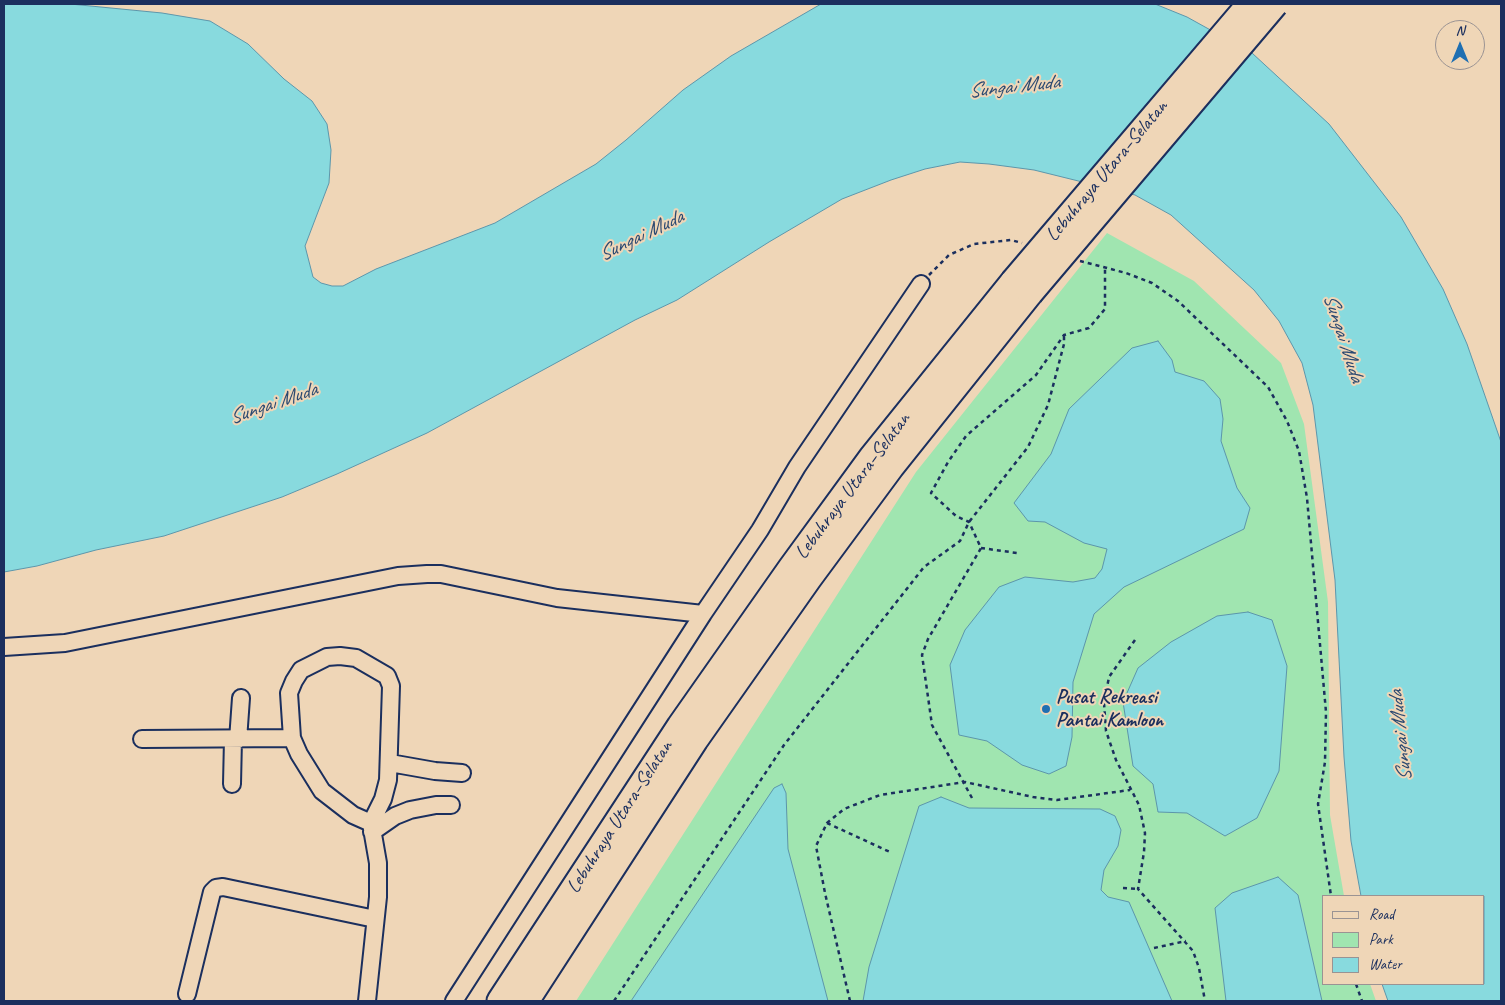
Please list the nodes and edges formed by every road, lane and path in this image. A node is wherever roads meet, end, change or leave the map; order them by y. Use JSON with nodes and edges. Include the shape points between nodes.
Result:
{"nodes":[{"id":1,"x":1250,"y":4,"type":"edge"},
{"id":2,"x":1275,"y":4,"type":"edge"},
{"id":3,"x":1030,"y":246,"type":"dead end"},
{"id":4,"x":1077,"y":260,"type":"dead end"},
{"id":5,"x":1105,"y":268,"type":"junction"},
{"id":6,"x":921,"y":284,"type":"joint"},
{"id":7,"x":1021,"y":287,"type":"junction"},
{"id":8,"x":1064,"y":335,"type":"junction"},
{"id":9,"x":969,"y":522,"type":"junction"},
{"id":10,"x":981,"y":548,"type":"junction"},
{"id":11,"x":1017,"y":553,"type":"dead end"},
{"id":12,"x":704,"y":614,"type":"junction"},
{"id":13,"x":1135,"y":640,"type":"dead end"},
{"id":14,"x":4,"y":647,"type":"edge"},
{"id":15,"x":241,"y":698,"type":"dead end"},
{"id":16,"x":292,"y":738,"type":"junction"},
{"id":17,"x":142,"y":739,"type":"dead end"},
{"id":18,"x":235,"y":739,"type":"junction"},
{"id":19,"x":390,"y":763,"type":"junction"},
{"id":20,"x":462,"y":773,"type":"dead end"},
{"id":21,"x":965,"y":782,"type":"junction"},
{"id":22,"x":232,"y":784,"type":"dead end"},
{"id":23,"x":1130,"y":790,"type":"junction"},
{"id":24,"x":972,"y":798,"type":"dead end"},
{"id":25,"x":451,"y":805,"type":"dead end"},
{"id":26,"x":827,"y":823,"type":"junction"},
{"id":27,"x":371,"y":828,"type":"junction"},
{"id":28,"x":890,"y":852,"type":"dead end"},
{"id":29,"x":1123,"y":888,"type":"dead end"},
{"id":30,"x":1138,"y":889,"type":"junction"},
{"id":31,"x":1331,"y":895,"type":"edge"},
{"id":32,"x":375,"y":920,"type":"junction"},
{"id":33,"x":1186,"y":941,"type":"junction"},
{"id":34,"x":1154,"y":948,"type":"dead end"},
{"id":35,"x":1356,"y":985,"type":"edge"},
{"id":36,"x":187,"y":994,"type":"dead end"},
{"id":37,"x":367,"y":1001,"type":"edge"},
{"id":38,"x":454,"y":1001,"type":"edge"},
{"id":39,"x":500,"y":1001,"type":"edge"},
{"id":40,"x":526,"y":1001,"type":"edge"},
{"id":41,"x":614,"y":1001,"type":"edge"},
{"id":42,"x":850,"y":1001,"type":"edge"},
{"id":43,"x":1205,"y":1001,"type":"edge"},
{"id":44,"x":1362,"y":1001,"type":"edge"}],
"edges":[{"from":1,"to":7,"type":"highway","name":"Lebuhraya Utara–Selatan","bridge":true},
{"from":2,"to":7,"type":"highway","name":"Lebuhraya Utara–Selatan","bridge":true},
{"from":3,"to":6,"type":"path","via":[[1011,240],[974,244],[949,254]]},
{"from":4,"to":5,"type":"path"},
{"from":5,"to":8,"type":"path","via":[[1105,309],[1089,328]]},
{"from":5,"to":31,"type":"path","via":[[1152,283],[1185,307],[1268,388],[1299,451],[1308,498],[1326,712],[1325,762],[1318,804]]},
{"from":6,"to":12,"type":"street","via":[[841,400]]},
{"from":7,"to":39,"type":"highway","name":"Lebuhraya Utara–Selatan","via":[[872,457],[791,568],[680,726]]},
{"from":7,"to":40,"type":"highway","name":"Lebuhraya Utara–Selatan","via":[[695,740]]},
{"from":8,"to":9,"type":"path","via":[[1055,378],[1028,447]]},
{"from":8,"to":9,"type":"path","via":[[1036,375],[966,436],[931,493],[956,516]]},
{"from":9,"to":10,"type":"path"},
{"from":9,"to":41,"type":"path","via":[[960,541],[924,567],[784,745]]},
{"from":10,"to":11,"type":"path"},
{"from":10,"to":21,"type":"path","via":[[922,655],[932,725]]},
{"from":12,"to":14,"type":"street","via":[[557,598],[441,574],[420,574],[65,643]]},
{"from":12,"to":38,"type":"street"},
{"from":13,"to":23,"type":"path","via":[[1109,677],[1104,703],[1106,731]]},
{"from":15,"to":18,"type":"street"},
{"from":16,"to":18,"type":"street"},
{"from":16,"to":19,"type":"street","via":[[289,693],[301,670],[327,657],[356,658],[380,670],[390,681]]},
{"from":16,"to":27,"type":"street","via":[[322,791]]},
{"from":17,"to":18,"type":"street"},
{"from":18,"to":22,"type":"street"},
{"from":19,"to":20,"type":"street"},
{"from":19,"to":27,"type":"street","via":[[383,799]]},
{"from":21,"to":23,"type":"path","via":[[1057,800]]},
{"from":21,"to":24,"type":"path"},
{"from":21,"to":26,"type":"path","via":[[880,795],[844,809]]},
{"from":23,"to":30,"type":"path","via":[[1140,805],[1145,833]]},
{"from":25,"to":27,"type":"street","via":[[410,810]]},
{"from":26,"to":28,"type":"path"},
{"from":26,"to":42,"type":"path","via":[[816,846]]},
{"from":27,"to":32,"type":"street","via":[[378,880]]},
{"from":29,"to":30,"type":"path"},
{"from":30,"to":33,"type":"path"},
{"from":32,"to":36,"type":"street","via":[[216,888],[212,892]]},
{"from":32,"to":37,"type":"street"},
{"from":33,"to":34,"type":"path"},
{"from":33,"to":43,"type":"path","via":[[1194,951]]},
{"from":35,"to":44,"type":"path"}]}
